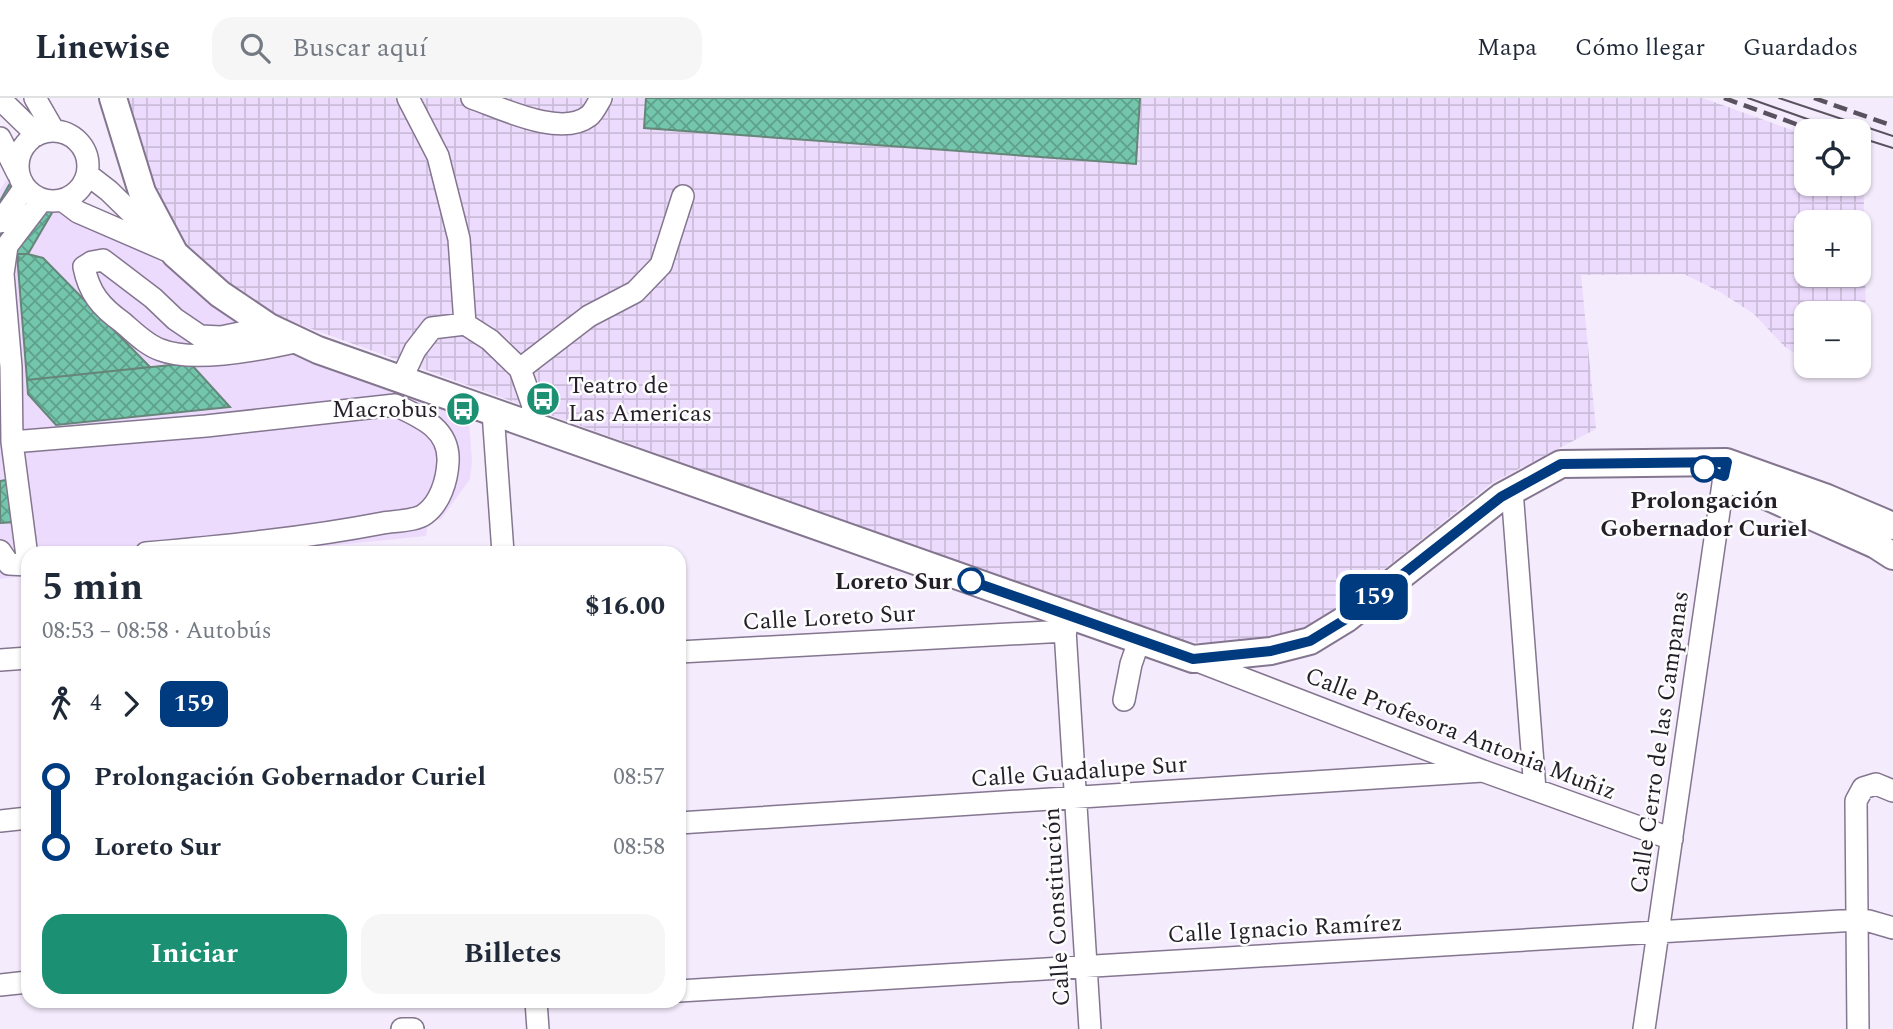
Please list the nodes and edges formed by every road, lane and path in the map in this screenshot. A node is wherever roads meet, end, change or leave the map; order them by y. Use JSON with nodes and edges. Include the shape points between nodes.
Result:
{"nodes":[{"id":1,"x":35,"y":98,"type":"edge"},
{"id":2,"x":113,"y":98,"type":"edge"},
{"id":3,"x":408,"y":98,"type":"edge"},
{"id":4,"x":472,"y":98,"type":"edge"},
{"id":5,"x":601,"y":98,"type":"edge"},
{"id":6,"x":0,"y":100,"type":"edge"},
{"id":7,"x":0,"y":115,"type":"edge"},
{"id":8,"x":45,"y":133,"type":"junction"},
{"id":9,"x":0,"y":138,"type":"edge"},
{"id":10,"x":21,"y":152,"type":"junction"},
{"id":11,"x":87,"y":174,"type":"junction"},
{"id":12,"x":37,"y":191,"type":"junction"},
{"id":13,"x":683,"y":196,"type":"dead end"},
{"id":14,"x":0,"y":222,"type":"edge"},
{"id":15,"x":175,"y":254,"type":"junction"},
{"id":16,"x":2,"y":291,"type":"edge"},
{"id":17,"x":465,"y":324,"type":"junction"},
{"id":18,"x":269,"y":327,"type":"junction"},
{"id":19,"x":299,"y":341,"type":"junction"},
{"id":20,"x":201,"y":345,"type":"junction"},
{"id":21,"x":520,"y":369,"type":"junction"},
{"id":22,"x":401,"y":380,"type":"junction"},
{"id":23,"x":493,"y":412,"type":"junction"},
{"id":24,"x":530,"y":425,"type":"junction"},
{"id":25,"x":12,"y":442,"type":"junction"},
{"id":26,"x":1726,"y":469,"type":"junction"},
{"id":27,"x":1512,"y":489,"type":"junction"},
{"id":28,"x":1893,"y":526,"type":"edge"},
{"id":29,"x":26,"y":546,"type":"edge"},
{"id":30,"x":224,"y":546,"type":"edge"},
{"id":31,"x":503,"y":546,"type":"edge"},
{"id":32,"x":0,"y":551,"type":"edge"},
{"id":33,"x":1893,"y":556,"type":"edge"},
{"id":34,"x":21,"y":565,"type":"edge"},
{"id":35,"x":1065,"y":622,"type":"junction"},
{"id":36,"x":1139,"y":640,"type":"junction"},
{"id":37,"x":686,"y":651,"type":"edge"},
{"id":38,"x":21,"y":658,"type":"edge"},
{"id":39,"x":1193,"y":659,"type":"junction"},
{"id":40,"x":0,"y":660,"type":"edge"},
{"id":41,"x":1124,"y":700,"type":"dead end"},
{"id":42,"x":1483,"y":771,"type":"junction"},
{"id":43,"x":1884,"y":787,"type":"edge"},
{"id":44,"x":1535,"y":790,"type":"junction"},
{"id":45,"x":1076,"y":798,"type":"junction"},
{"id":46,"x":21,"y":819,"type":"edge"},
{"id":47,"x":0,"y":821,"type":"edge"},
{"id":48,"x":686,"y":824,"type":"edge"},
{"id":49,"x":1672,"y":839,"type":"junction"},
{"id":50,"x":1857,"y":920,"type":"junction"},
{"id":51,"x":1893,"y":928,"type":"edge"},
{"id":52,"x":1658,"y":931,"type":"junction"},
{"id":53,"x":1086,"y":966,"type":"junction"},
{"id":54,"x":21,"y":983,"type":"edge"},
{"id":55,"x":0,"y":985,"type":"edge"},
{"id":56,"x":686,"y":991,"type":"edge"},
{"id":57,"x":536,"y":1008,"type":"edge"},
{"id":58,"x":402,"y":1029,"type":"edge"},
{"id":59,"x":413,"y":1029,"type":"edge"},
{"id":60,"x":538,"y":1029,"type":"edge"},
{"id":61,"x":1090,"y":1029,"type":"edge"},
{"id":62,"x":1644,"y":1029,"type":"edge"},
{"id":63,"x":1858,"y":1029,"type":"edge"}],
"edges":[{"from":1,"to":8,"type":"street"},
{"from":2,"to":15,"type":"main road","via":[[142,192]]},
{"from":3,"to":17,"type":"street","via":[[438,156],[459,239]]},
{"from":4,"to":5,"type":"street","via":[[547,124],[570,125],[589,116]]},
{"from":6,"to":8,"type":"street"},
{"from":7,"to":10,"type":"street"},
{"from":8,"to":10,"type":"street","via":[[24,145]]},
{"from":8,"to":11,"type":"street","via":[[71,136],[87,156]]},
{"from":9,"to":12,"type":"street"},
{"from":10,"to":12,"type":"street","via":[[18,167]]},
{"from":11,"to":12,"type":"street","via":[[78,191]]},
{"from":11,"to":15,"type":"street"},
{"from":12,"to":14,"type":"street"},
{"from":12,"to":15,"type":"street"},
{"from":12,"to":16,"type":"street","via":[[7,246]]},
{"from":13,"to":21,"type":"street","via":[[661,265],[635,292],[589,316]]},
{"from":15,"to":18,"type":"main road","via":[[220,294]]},
{"from":16,"to":25,"type":"street","via":[[11,367]]},
{"from":17,"to":21,"type":"street"},
{"from":17,"to":22,"type":"street","via":[[432,328]]},
{"from":18,"to":19,"type":"main road"},
{"from":18,"to":20,"type":"street"},
{"from":19,"to":20,"type":"street","via":[[226,354]]},
{"from":19,"to":22,"type":"main road"},
{"from":20,"to":20,"type":"street","via":[[153,298],[103,260],[83,267],[96,300],[141,338],[162,351]]},
{"from":21,"to":24,"type":"street","via":[[533,406]]},
{"from":22,"to":23,"type":"main road"},
{"from":23,"to":24,"type":"main road"},
{"from":23,"to":31,"type":"street"},
{"from":24,"to":35,"type":"main road"},
{"from":25,"to":29,"type":"street"},
{"from":25,"to":30,"type":"street","via":[[395,405],[442,434],[449,451],[447,474],[439,497],[423,516]]},
{"from":26,"to":27,"type":"main road","via":[[1683,461],[1561,464]]},
{"from":26,"to":28,"type":"main road","via":[[1827,498]]},
{"from":26,"to":33,"type":"main road"},
{"from":26,"to":49,"type":"street","name":"Calle Cerro de las Campanas"},
{"from":27,"to":39,"type":"main road","via":[[1346,619],[1310,641],[1271,651]]},
{"from":27,"to":44,"type":"street"},
{"from":32,"to":34,"type":"street","via":[[9,564]]},
{"from":35,"to":36,"type":"main road"},
{"from":35,"to":37,"type":"street","name":"Calle Loreto Sur"},
{"from":35,"to":45,"type":"street","name":"Calle Constitución"},
{"from":36,"to":39,"type":"main road"},
{"from":36,"to":41,"type":"street"},
{"from":38,"to":40,"type":"street"},
{"from":39,"to":42,"type":"street","name":"Calle Profesora Antonia Muñiz"},
{"from":42,"to":44,"type":"street","name":"Calle Profesora Antonia Muñiz"},
{"from":42,"to":45,"type":"street","name":"Calle Guadalupe Sur"},
{"from":43,"to":50,"type":"street","via":[[1863,788],[1856,802]]},
{"from":44,"to":49,"type":"street","name":"Calle Profesora Antonia Muñiz"},
{"from":45,"to":48,"type":"street","name":"Calle Guadalupe Sur"},
{"from":45,"to":53,"type":"street","name":"Calle Constitución"},
{"from":46,"to":47,"type":"street"},
{"from":49,"to":52,"type":"street","name":"Calle Cerro de las Campanas"},
{"from":50,"to":51,"type":"street","name":"Calle Ignacio Ramírez"},
{"from":50,"to":52,"type":"street","name":"Calle Ignacio Ramírez"},
{"from":50,"to":63,"type":"street"},
{"from":52,"to":53,"type":"street","name":"Calle Ignacio Ramírez"},
{"from":52,"to":62,"type":"street","name":"Calle Cerro de las Campanas"},
{"from":53,"to":56,"type":"street","name":"Calle Ignacio Ramírez"},
{"from":53,"to":61,"type":"street","name":"Calle Constitución"},
{"from":54,"to":55,"type":"street"},
{"from":57,"to":60,"type":"street"},
{"from":58,"to":59,"type":"street"}]}
